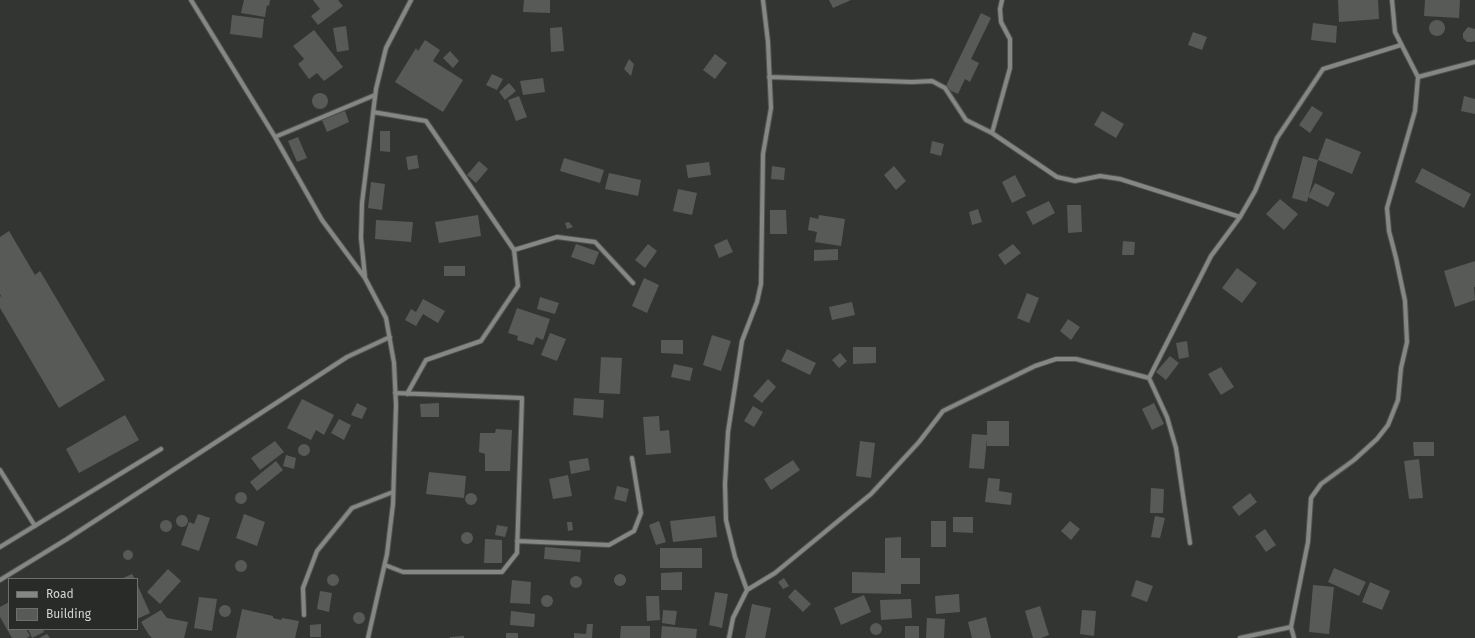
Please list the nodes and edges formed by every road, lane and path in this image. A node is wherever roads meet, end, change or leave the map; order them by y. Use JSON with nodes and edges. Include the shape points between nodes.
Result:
{"nodes":[{"id":1,"x":191,"y":0,"type":"edge"},
{"id":2,"x":411,"y":0,"type":"edge"},
{"id":3,"x":762,"y":0,"type":"edge"},
{"id":4,"x":1002,"y":0,"type":"edge"},
{"id":5,"x":1392,"y":0,"type":"edge"},
{"id":6,"x":1401,"y":45,"type":"junction"},
{"id":7,"x":1475,"y":62,"type":"edge"},
{"id":8,"x":769,"y":76,"type":"junction"},
{"id":9,"x":1418,"y":77,"type":"junction"},
{"id":10,"x":375,"y":95,"type":"junction"},
{"id":11,"x":373,"y":112,"type":"junction"},
{"id":12,"x":992,"y":133,"type":"junction"},
{"id":13,"x":275,"y":137,"type":"junction"},
{"id":14,"x":1240,"y":217,"type":"junction"},
{"id":15,"x":514,"y":250,"type":"junction"},
{"id":16,"x":365,"y":278,"type":"junction"},
{"id":17,"x":633,"y":283,"type":"dead end"},
{"id":18,"x":390,"y":337,"type":"junction"},
{"id":19,"x":1149,"y":378,"type":"junction"},
{"id":20,"x":395,"y":393,"type":"junction"},
{"id":21,"x":407,"y":394,"type":"junction"},
{"id":22,"x":161,"y":449,"type":"dead end"},
{"id":23,"x":632,"y":458,"type":"dead end"},
{"id":24,"x":0,"y":470,"type":"edge"},
{"id":25,"x":393,"y":492,"type":"junction"},
{"id":26,"x":35,"y":526,"type":"junction"},
{"id":27,"x":517,"y":542,"type":"junction"},
{"id":28,"x":1190,"y":543,"type":"dead end"},
{"id":29,"x":0,"y":547,"type":"edge"},
{"id":30,"x":385,"y":565,"type":"junction"},
{"id":31,"x":0,"y":580,"type":"edge"},
{"id":32,"x":747,"y":590,"type":"junction"},
{"id":33,"x":304,"y":615,"type":"dead end"},
{"id":34,"x":1291,"y":628,"type":"junction"},
{"id":35,"x":368,"y":638,"type":"edge"},
{"id":36,"x":729,"y":638,"type":"edge"},
{"id":37,"x":1240,"y":638,"type":"edge"},
{"id":38,"x":1294,"y":638,"type":"edge"}],
"edges":[{"from":1,"to":13,"type":"street"},
{"from":2,"to":10,"type":"street","via":[[386,48]]},
{"from":3,"to":8,"type":"street","via":[[768,42]]},
{"from":4,"to":12,"type":"street","via":[[1000,15],[1010,40],[1010,68]]},
{"from":5,"to":6,"type":"street","via":[[1395,32]]},
{"from":6,"to":9,"type":"street"},
{"from":6,"to":14,"type":"street","via":[[1324,69],[1278,138],[1255,191]]},
{"from":7,"to":9,"type":"street"},
{"from":8,"to":12,"type":"street","via":[[932,81],[945,88],[966,120]]},
{"from":8,"to":32,"type":"street","via":[[771,108],[764,154],[761,284],[742,341],[728,432],[725,484],[726,520]]},
{"from":9,"to":34,"type":"street","via":[[1415,112],[1387,208],[1389,231],[1405,301],[1407,342],[1398,400],[1388,425],[1377,439],[1321,484],[1311,498],[1308,542]]},
{"from":10,"to":11,"type":"street"},
{"from":10,"to":13,"type":"street"},
{"from":11,"to":15,"type":"street","via":[[426,121]]},
{"from":11,"to":16,"type":"street","via":[[362,203],[361,238]]},
{"from":12,"to":14,"type":"street","via":[[1057,177],[1075,181],[1100,176],[1120,178]]},
{"from":13,"to":16,"type":"street","via":[[322,220]]},
{"from":14,"to":19,"type":"street","via":[[1211,256]]},
{"from":15,"to":17,"type":"street","via":[[557,237],[595,242]]},
{"from":15,"to":21,"type":"street","via":[[518,286],[482,341],[426,360]]},
{"from":16,"to":18,"type":"street","via":[[386,318]]},
{"from":18,"to":20,"type":"street"},
{"from":18,"to":31,"type":"street","via":[[347,357]]},
{"from":19,"to":28,"type":"street","via":[[1167,417],[1176,448]]},
{"from":19,"to":32,"type":"street","via":[[1076,359],[1056,359],[1035,366],[950,408],[943,412],[871,494],[775,572]]},
{"from":20,"to":21,"type":"street"},
{"from":20,"to":25,"type":"street"},
{"from":21,"to":27,"type":"street","via":[[522,398]]},
{"from":22,"to":26,"type":"street"},
{"from":23,"to":27,"type":"street","via":[[641,513],[634,531],[609,545]]},
{"from":24,"to":26,"type":"street"},
{"from":25,"to":30,"type":"street"},
{"from":25,"to":33,"type":"street","via":[[352,508],[317,551],[303,588]]},
{"from":26,"to":29,"type":"street"},
{"from":27,"to":30,"type":"street","via":[[516,553],[502,572],[403,572]]},
{"from":30,"to":35,"type":"street"},
{"from":32,"to":36,"type":"street","via":[[734,618]]},
{"from":34,"to":37,"type":"street"},
{"from":34,"to":38,"type":"street"}]}
